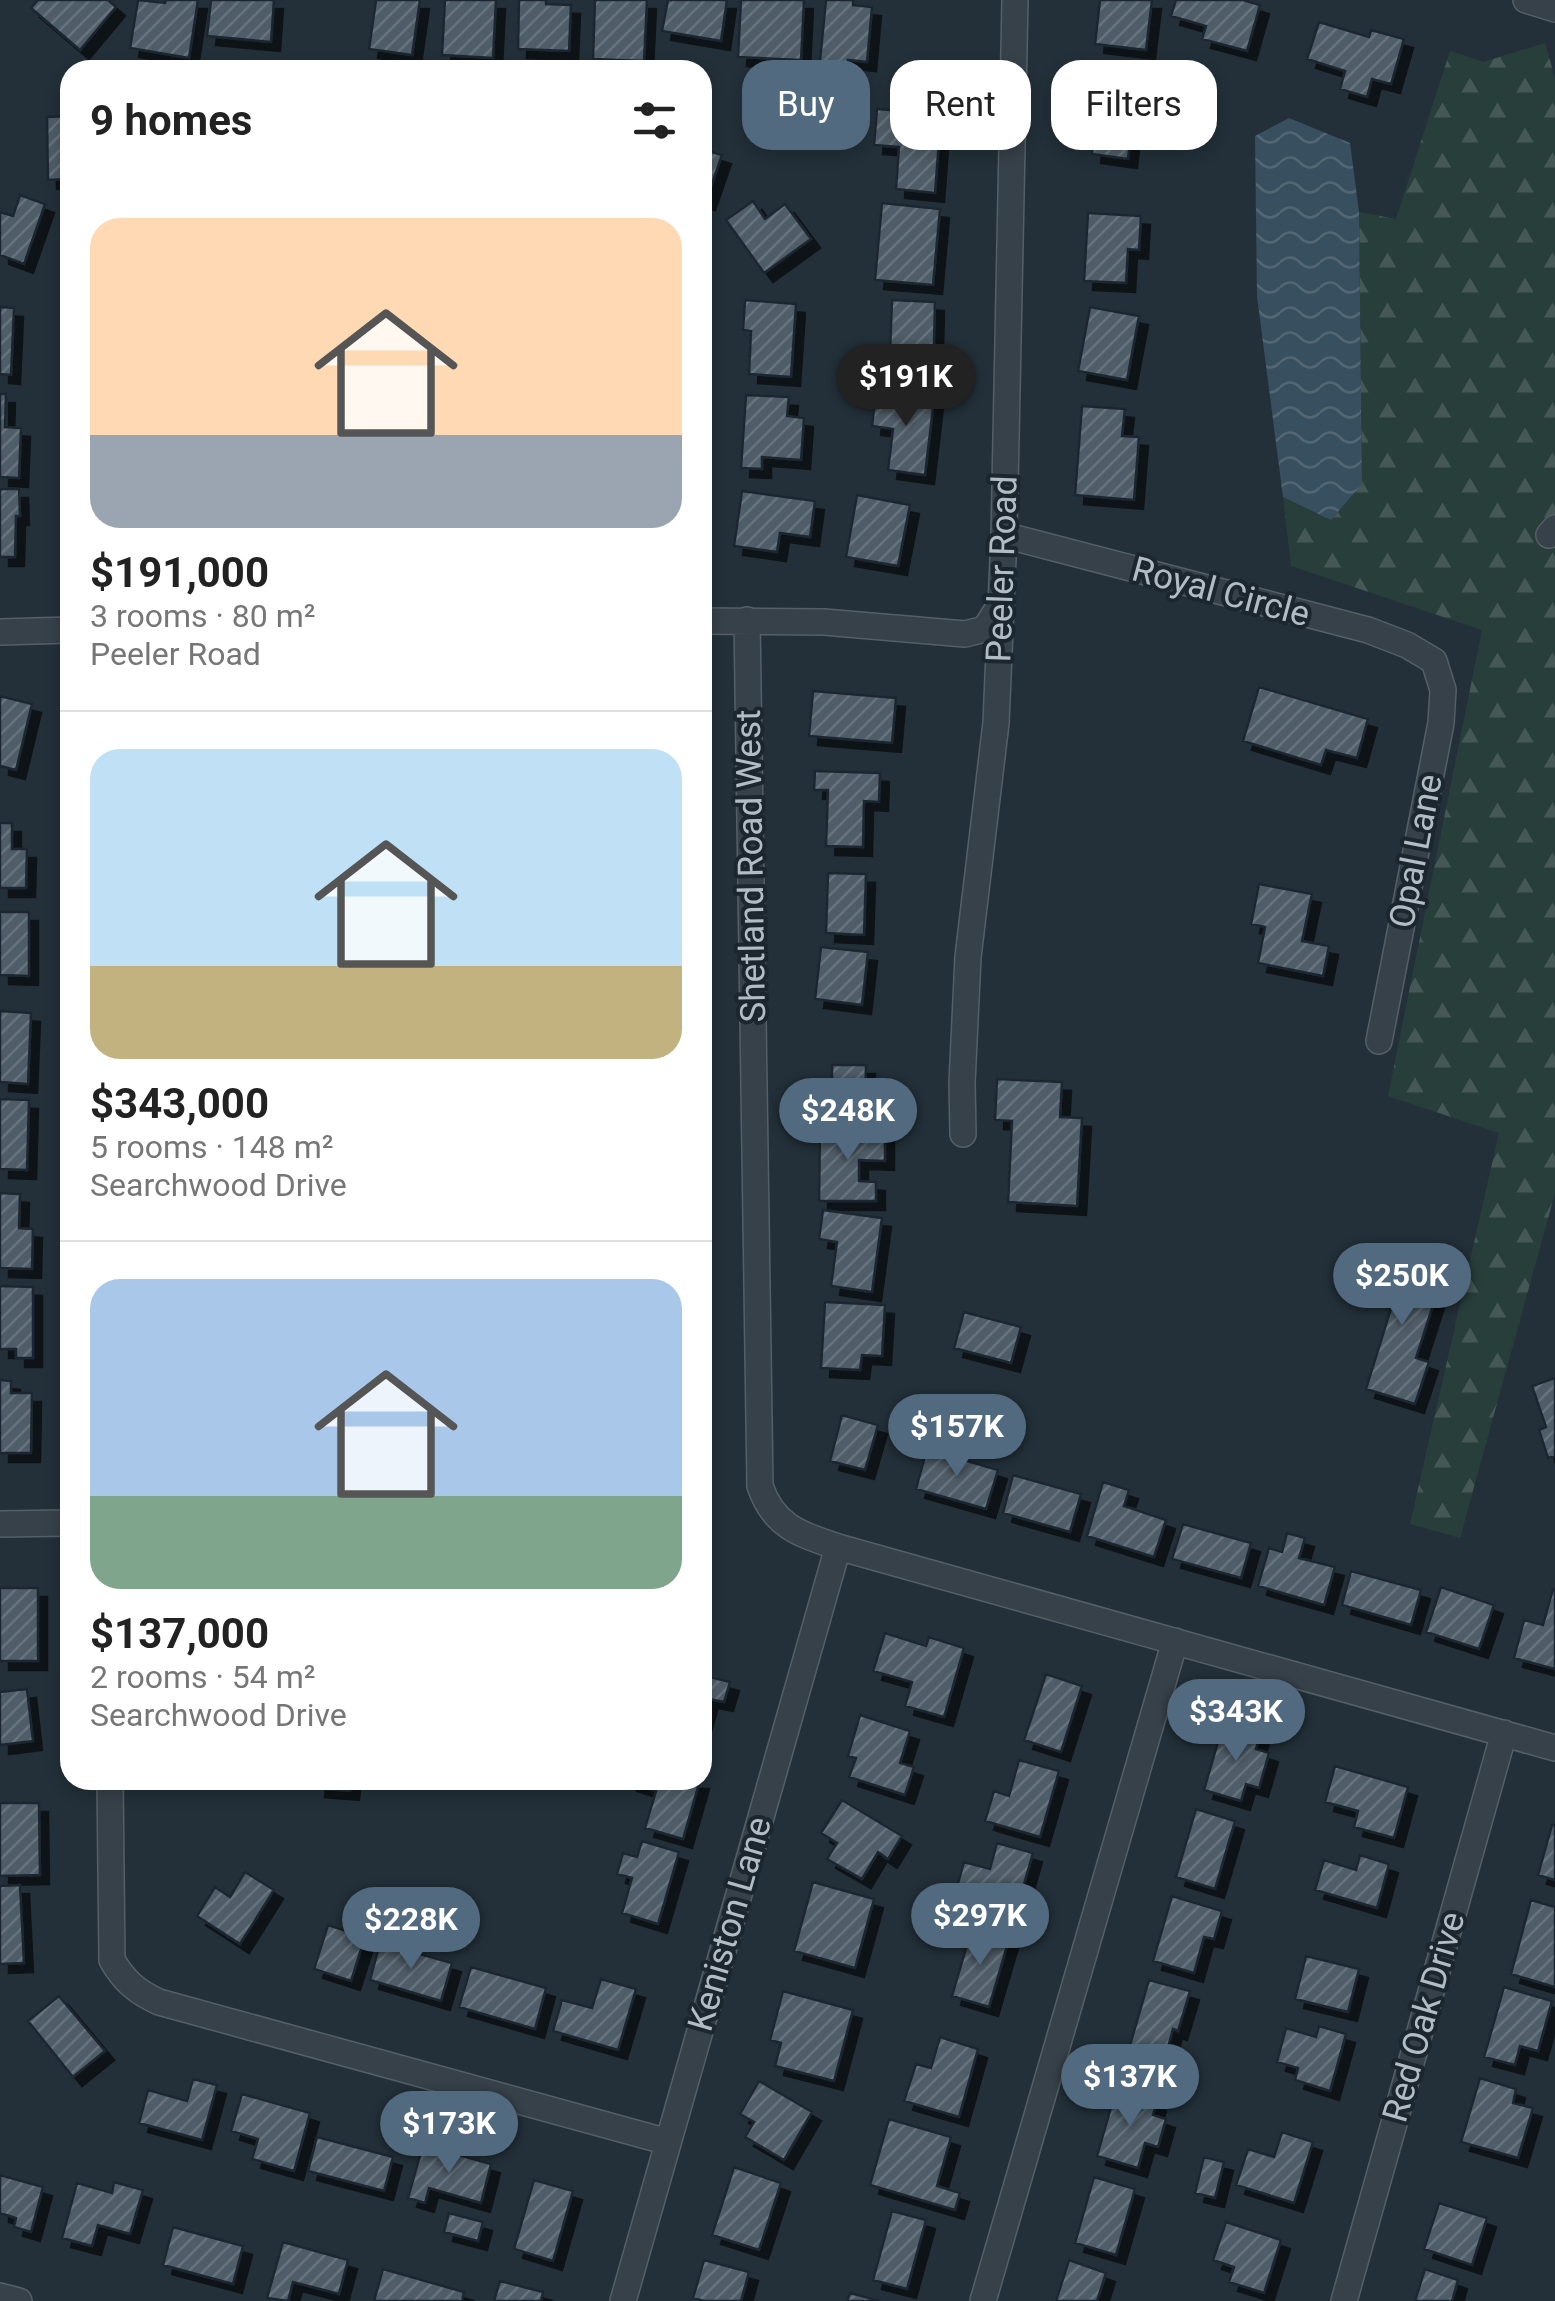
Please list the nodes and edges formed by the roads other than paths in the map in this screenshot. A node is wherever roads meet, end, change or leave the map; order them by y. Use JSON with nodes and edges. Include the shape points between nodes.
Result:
{"nodes":[{"id":1,"x":1015,"y":0,"type":"edge"},
{"id":2,"x":1526,"y":0,"type":"edge"},
{"id":3,"x":1555,"y":9,"type":"edge"},
{"id":4,"x":1004,"y":535,"type":"junction"},
{"id":5,"x":1000,"y":605,"type":"junction"},
{"id":6,"x":747,"y":620,"type":"junction"},
{"id":7,"x":712,"y":621,"type":"edge"},
{"id":8,"x":60,"y":630,"type":"edge"},
{"id":9,"x":0,"y":632,"type":"edge"},
{"id":10,"x":1434,"y":661,"type":"joint"},
{"id":11,"x":1379,"y":1040,"type":"dead end"},
{"id":12,"x":963,"y":1134,"type":"dead end"},
{"id":13,"x":60,"y":1523,"type":"edge"},
{"id":14,"x":0,"y":1524,"type":"edge"},
{"id":15,"x":838,"y":1548,"type":"junction"},
{"id":16,"x":1175,"y":1642,"type":"junction"},
{"id":17,"x":1504,"y":1734,"type":"junction"},
{"id":18,"x":1555,"y":1748,"type":"edge"},
{"id":19,"x":110,"y":1790,"type":"edge"},
{"id":20,"x":668,"y":2142,"type":"junction"},
{"id":21,"x":0,"y":2296,"type":"edge"},
{"id":22,"x":19,"y":2301,"type":"edge"},
{"id":23,"x":623,"y":2301,"type":"edge"},
{"id":24,"x":982,"y":2301,"type":"edge"},
{"id":25,"x":1344,"y":2301,"type":"edge"}],
"edges":[{"from":1,"to":4,"type":"street","name":"Peeler Road"},
{"from":2,"to":3,"type":"street"},
{"from":4,"to":5,"type":"street","name":"Peeler Road"},
{"from":4,"to":10,"type":"street","name":"Royal Circle","via":[[1368,630]]},
{"from":5,"to":6,"type":"street","via":[[985,629],[965,634]]},
{"from":5,"to":12,"type":"street","name":"Peeler Road","via":[[996,723],[968,957]]},
{"from":6,"to":7,"type":"street"},
{"from":6,"to":15,"type":"street","name":"Shetland Road West","via":[[760,1486],[774,1515],[794,1532]]},
{"from":8,"to":9,"type":"street"},
{"from":10,"to":11,"type":"street","name":"Opal Lane","via":[[1443,690],[1440,723]]},
{"from":13,"to":14,"type":"street"},
{"from":15,"to":16,"type":"street","name":"Shetland Road West"},
{"from":15,"to":20,"type":"street","name":"Keniston Lane"},
{"from":16,"to":17,"type":"street","name":"Shetland Road West"},
{"from":16,"to":24,"type":"street"},
{"from":17,"to":18,"type":"street","name":"Shetland Road West"},
{"from":17,"to":25,"type":"street","name":"Red Oak Drive"},
{"from":19,"to":20,"type":"street","via":[[112,1960],[140,1993]]},
{"from":20,"to":23,"type":"street","name":"Keniston Lane"},
{"from":21,"to":22,"type":"street"}]}
